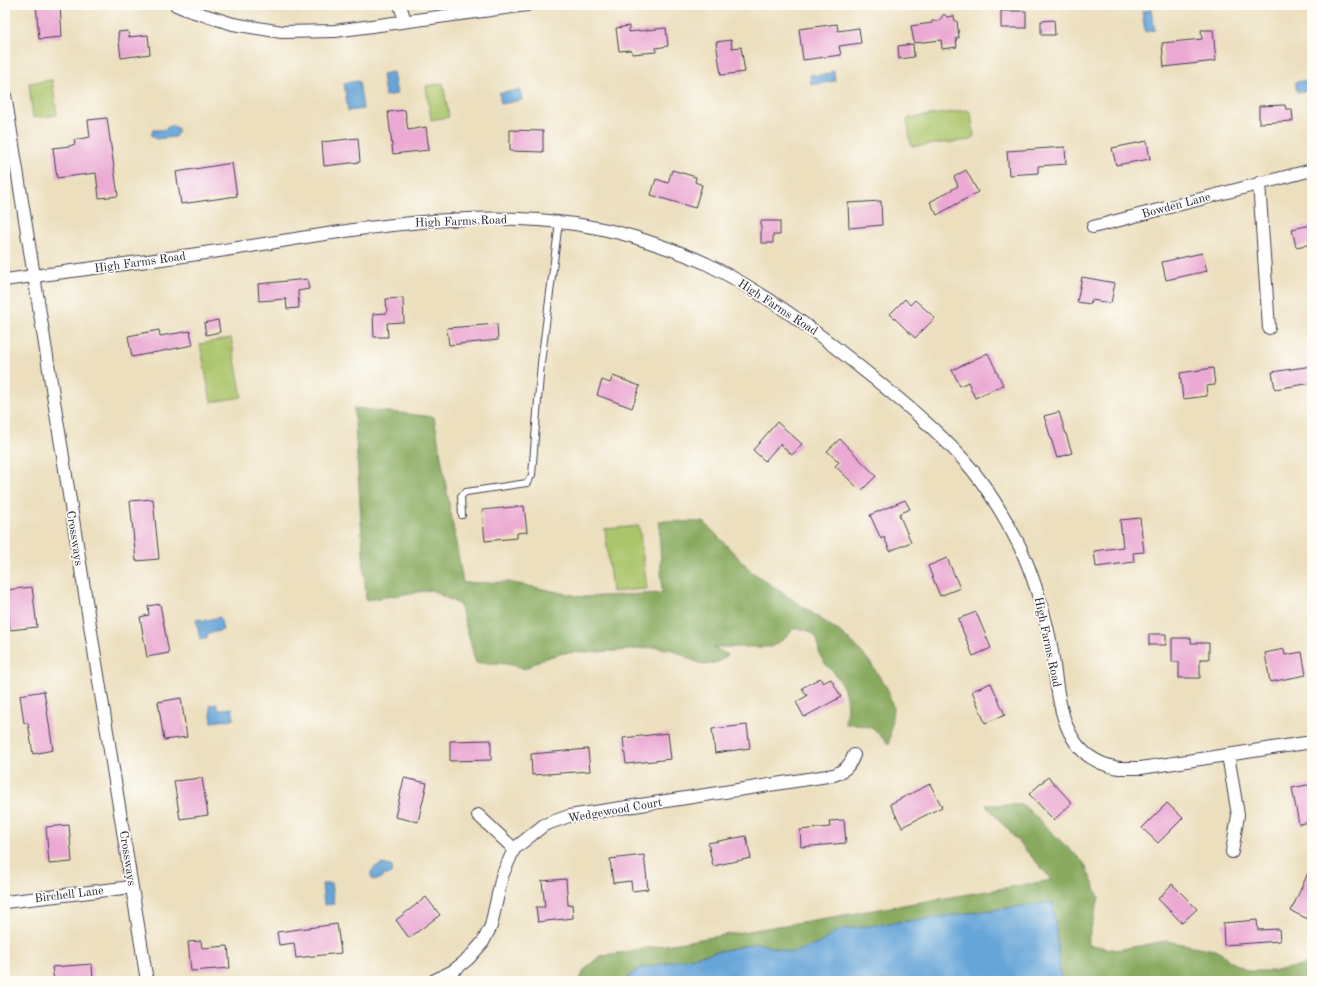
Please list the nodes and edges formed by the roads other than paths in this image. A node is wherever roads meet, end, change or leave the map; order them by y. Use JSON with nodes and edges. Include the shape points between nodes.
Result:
{"nodes":[{"id":1,"x":176,"y":5,"type":"edge"},
{"id":2,"x":400,"y":5,"type":"edge"},
{"id":3,"x":527,"y":5,"type":"edge"},
{"id":4,"x":405,"y":21,"type":"junction"},
{"id":5,"x":5,"y":94,"type":"edge"},
{"id":6,"x":1312,"y":170,"type":"edge"},
{"id":7,"x":1259,"y":183,"type":"junction"},
{"id":8,"x":559,"y":222,"type":"junction"},
{"id":9,"x":1093,"y":227,"type":"dead end"},
{"id":10,"x":35,"y":276,"type":"junction"},
{"id":11,"x":5,"y":280,"type":"edge"},
{"id":12,"x":1270,"y":328,"type":"dead end"},
{"id":13,"x":462,"y":515,"type":"dead end"},
{"id":14,"x":1312,"y":742,"type":"edge"},
{"id":15,"x":854,"y":755,"type":"dead end"},
{"id":16,"x":1228,"y":755,"type":"junction"},
{"id":17,"x":478,"y":815,"type":"dead end"},
{"id":18,"x":514,"y":849,"type":"junction"},
{"id":19,"x":1232,"y":852,"type":"dead end"},
{"id":20,"x":132,"y":886,"type":"junction"},
{"id":21,"x":5,"y":902,"type":"edge"},
{"id":22,"x":148,"y":981,"type":"edge"},
{"id":23,"x":433,"y":981,"type":"edge"}],
"edges":[{"from":1,"to":4,"type":"street","via":[[233,24],[282,32],[335,31]]},
{"from":2,"to":4,"type":"street"},
{"from":3,"to":4,"type":"street"},
{"from":5,"to":10,"type":"street","name":"Crossways"},
{"from":6,"to":7,"type":"street","name":"Bowden Lane"},
{"from":7,"to":9,"type":"street","name":"Bowden Lane"},
{"from":7,"to":12,"type":"street"},
{"from":8,"to":10,"type":"street","name":"High Farms Road","via":[[501,219],[426,221]]},
{"from":8,"to":13,"type":"lane","via":[[541,363],[532,475],[527,483],[466,492],[461,496]]},
{"from":8,"to":16,"type":"street","name":"High Farms Road","via":[[631,236],[677,251],[738,280],[786,310],[832,344],[901,400],[952,447],[987,490],[1024,557],[1036,586],[1049,635],[1063,719],[1070,736],[1089,756],[1119,768],[1141,768]]},
{"from":10,"to":11,"type":"street","name":"High Farms Road"},
{"from":10,"to":20,"type":"street","name":"Crossways"},
{"from":14,"to":16,"type":"street","name":"High Farms Road"},
{"from":15,"to":18,"type":"street","name":"Wedgewood Court","via":[[847,768],[830,776],[569,816],[544,825]]},
{"from":16,"to":19,"type":"street","via":[[1238,815]]},
{"from":17,"to":18,"type":"street"},
{"from":18,"to":23,"type":"street","name":"Wedgewood Court","via":[[502,876],[490,926],[483,942],[468,960]]},
{"from":20,"to":21,"type":"street","name":"Birchell Lane"},
{"from":20,"to":22,"type":"street","name":"Crossways"}]}
